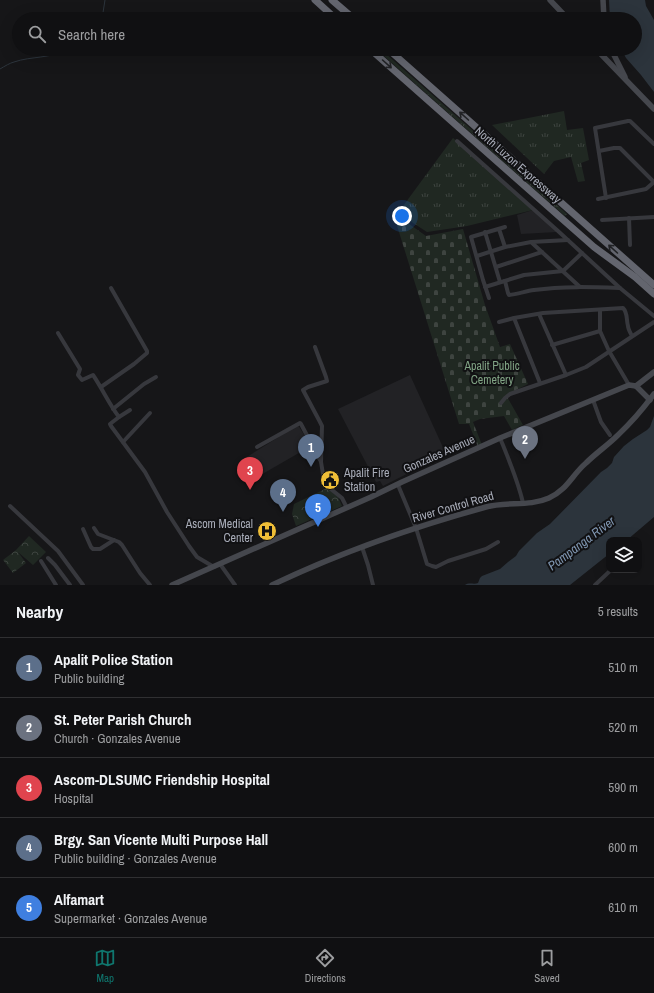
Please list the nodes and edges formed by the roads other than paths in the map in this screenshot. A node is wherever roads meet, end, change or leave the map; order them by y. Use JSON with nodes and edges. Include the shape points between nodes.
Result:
{"nodes":[{"id":1,"x":315,"y":0,"type":"edge"},
{"id":2,"x":332,"y":0,"type":"edge"},
{"id":3,"x":550,"y":0,"type":"edge"},
{"id":4,"x":603,"y":0,"type":"edge"},
{"id":5,"x":328,"y":12,"type":"edge"},
{"id":6,"x":346,"y":12,"type":"edge"},
{"id":7,"x":561,"y":12,"type":"edge"},
{"id":8,"x":604,"y":12,"type":"edge"},
{"id":9,"x":378,"y":56,"type":"edge"},
{"id":10,"x":396,"y":56,"type":"edge"},
{"id":11,"x":603,"y":56,"type":"edge"},
{"id":12,"x":614,"y":56,"type":"edge"},
{"id":13,"x":628,"y":83,"type":"junction"},
{"id":14,"x":654,"y":109,"type":"edge"},
{"id":15,"x":457,"y":141,"type":"dead end"},
{"id":16,"x":654,"y":144,"type":"edge"},
{"id":17,"x":599,"y":151,"type":"junction"},
{"id":18,"x":654,"y":182,"type":"edge"},
{"id":19,"x":606,"y":198,"type":"junction"},
{"id":20,"x":598,"y":199,"type":"dead end"},
{"id":21,"x":654,"y":217,"type":"edge"},
{"id":22,"x":629,"y":218,"type":"junction"},
{"id":23,"x":602,"y":220,"type":"dead end"},
{"id":24,"x":505,"y":227,"type":"dead end"},
{"id":25,"x":499,"y":228,"type":"junction"},
{"id":26,"x":485,"y":232,"type":"junction"},
{"id":27,"x":568,"y":240,"type":"junction"},
{"id":28,"x":531,"y":242,"type":"junction"},
{"id":29,"x":630,"y":245,"type":"dead end"},
{"id":30,"x":505,"y":247,"type":"junction"},
{"id":31,"x":491,"y":252,"type":"junction"},
{"id":32,"x":542,"y":252,"type":"junction"},
{"id":33,"x":582,"y":253,"type":"junction"},
{"id":34,"x":477,"y":256,"type":"junction"},
{"id":35,"x":496,"y":267,"type":"junction"},
{"id":36,"x":563,"y":271,"type":"junction"},
{"id":37,"x":502,"y":282,"type":"junction"},
{"id":38,"x":654,"y":285,"type":"edge"},
{"id":39,"x":485,"y":287,"type":"junction"},
{"id":40,"x":580,"y":287,"type":"junction"},
{"id":41,"x":111,"y":288,"type":"dead end"},
{"id":42,"x":620,"y":288,"type":"junction"},
{"id":43,"x":654,"y":294,"type":"edge"},
{"id":44,"x":489,"y":298,"type":"dead end"},
{"id":45,"x":600,"y":310,"type":"junction"},
{"id":46,"x":539,"y":314,"type":"junction"},
{"id":47,"x":654,"y":316,"type":"edge"},
{"id":48,"x":514,"y":318,"type":"junction"},
{"id":49,"x":500,"y":322,"type":"dead end"},
{"id":50,"x":654,"y":322,"type":"edge"},
{"id":51,"x":600,"y":331,"type":"junction"},
{"id":52,"x":58,"y":333,"type":"dead end"},
{"id":53,"x":632,"y":336,"type":"junction"},
{"id":54,"x":552,"y":345,"type":"junction"},
{"id":55,"x":315,"y":347,"type":"dead end"},
{"id":56,"x":609,"y":351,"type":"junction"},
{"id":57,"x":654,"y":372,"type":"edge"},
{"id":58,"x":566,"y":375,"type":"junction"},
{"id":59,"x":156,"y":377,"type":"dead end"},
{"id":60,"x":540,"y":383,"type":"junction"},
{"id":61,"x":629,"y":385,"type":"junction"},
{"id":62,"x":636,"y":386,"type":"junction"},
{"id":63,"x":102,"y":387,"type":"junction"},
{"id":64,"x":654,"y":394,"type":"edge"},
{"id":65,"x":593,"y":400,"type":"junction"},
{"id":66,"x":650,"y":400,"type":"junction"},
{"id":67,"x":501,"y":403,"type":"dead end"},
{"id":68,"x":113,"y":409,"type":"junction"},
{"id":69,"x":130,"y":410,"type":"dead end"},
{"id":70,"x":150,"y":413,"type":"dead end"},
{"id":71,"x":119,"y":417,"type":"junction"},
{"id":72,"x":610,"y":435,"type":"dead end"},
{"id":73,"x":500,"y":438,"type":"junction"},
{"id":74,"x":123,"y":442,"type":"junction"},
{"id":75,"x":257,"y":448,"type":"dead end"},
{"id":76,"x":321,"y":462,"type":"junction"},
{"id":77,"x":398,"y":485,"type":"junction"},
{"id":78,"x":522,"y":504,"type":"junction"},
{"id":79,"x":10,"y":506,"type":"dead end"},
{"id":80,"x":347,"y":508,"type":"junction"},
{"id":81,"x":94,"y":528,"type":"dead end"},
{"id":82,"x":416,"y":528,"type":"junction"},
{"id":83,"x":83,"y":530,"type":"dead end"},
{"id":84,"x":114,"y":540,"type":"junction"},
{"id":85,"x":498,"y":542,"type":"dead end"},
{"id":86,"x":362,"y":547,"type":"junction"},
{"id":87,"x":48,"y":558,"type":"dead end"},
{"id":88,"x":41,"y":561,"type":"dead end"},
{"id":89,"x":220,"y":564,"type":"junction"},
{"id":90,"x":214,"y":567,"type":"junction"},
{"id":91,"x":608,"y":573,"type":"edge"},
{"id":92,"x":56,"y":585,"type":"edge"},
{"id":93,"x":70,"y":585,"type":"edge"},
{"id":94,"x":83,"y":585,"type":"edge"},
{"id":95,"x":150,"y":585,"type":"edge"},
{"id":96,"x":172,"y":585,"type":"edge"},
{"id":97,"x":235,"y":585,"type":"edge"},
{"id":98,"x":272,"y":585,"type":"edge"},
{"id":99,"x":373,"y":585,"type":"edge"},
{"id":100,"x":595,"y":585,"type":"edge"}],
"edges":[{"from":1,"to":5,"type":"highway"},
{"from":2,"to":6,"type":"highway"},
{"from":3,"to":7,"type":"main road"},
{"from":4,"to":8,"type":"main road"},
{"from":9,"to":43,"type":"highway","name":"North Luzon Expressway","one_way":true,"via":[[594,247]]},
{"from":38,"to":10,"type":"highway","name":"North Luzon Expressway","one_way":true},
{"from":11,"to":13,"type":"main road"},
{"from":12,"to":13,"type":"main road"},
{"from":13,"to":14,"type":"main road"},
{"from":15,"to":27,"type":"street"},
{"from":16,"to":17,"type":"street","via":[[628,120],[595,128]]},
{"from":17,"to":18,"type":"street","via":[[620,148]]},
{"from":17,"to":19,"type":"street"},
{"from":18,"to":19,"type":"street","via":[[646,189]]},
{"from":19,"to":20,"type":"street"},
{"from":21,"to":22,"type":"street"},
{"from":22,"to":23,"type":"street"},
{"from":22,"to":29,"type":"street"},
{"from":24,"to":25,"type":"street"},
{"from":25,"to":26,"type":"street"},
{"from":25,"to":30,"type":"street"},
{"from":26,"to":31,"type":"street"},
{"from":26,"to":34,"type":"street","via":[[471,237]]},
{"from":27,"to":28,"type":"street"},
{"from":27,"to":33,"type":"street"},
{"from":28,"to":30,"type":"street"},
{"from":28,"to":32,"type":"street"},
{"from":30,"to":31,"type":"street"},
{"from":31,"to":34,"type":"street"},
{"from":31,"to":35,"type":"street"},
{"from":32,"to":35,"type":"street"},
{"from":32,"to":36,"type":"street"},
{"from":33,"to":36,"type":"street"},
{"from":33,"to":42,"type":"street"},
{"from":34,"to":39,"type":"street"},
{"from":35,"to":37,"type":"street"},
{"from":36,"to":37,"type":"street","via":[[524,275]]},
{"from":36,"to":40,"type":"street"},
{"from":37,"to":39,"type":"street"},
{"from":37,"to":40,"type":"street","via":[[508,295],[532,290]]},
{"from":39,"to":44,"type":"street"},
{"from":40,"to":42,"type":"street"},
{"from":41,"to":63,"type":"street","via":[[147,353]]},
{"from":42,"to":47,"type":"street"},
{"from":45,"to":46,"type":"street"},
{"from":45,"to":51,"type":"street"},
{"from":45,"to":53,"type":"street","via":[[623,308]]},
{"from":46,"to":48,"type":"street"},
{"from":46,"to":54,"type":"street"},
{"from":48,"to":49,"type":"street"},
{"from":48,"to":60,"type":"street"},
{"from":50,"to":53,"type":"street"},
{"from":51,"to":54,"type":"street"},
{"from":51,"to":56,"type":"street"},
{"from":52,"to":63,"type":"street","via":[[80,369],[78,375],[82,380],[93,375]]},
{"from":53,"to":56,"type":"street"},
{"from":54,"to":58,"type":"street"},
{"from":55,"to":76,"type":"street","via":[[327,381],[303,390],[322,426]]},
{"from":56,"to":58,"type":"street","via":[[586,367]]},
{"from":56,"to":61,"type":"street"},
{"from":57,"to":62,"type":"main road"},
{"from":58,"to":60,"type":"street"},
{"from":59,"to":68,"type":"street"},
{"from":60,"to":67,"type":"street","via":[[510,394]]},
{"from":61,"to":62,"type":"main road"},
{"from":61,"to":65,"type":"main road","name":"Gonzales Avenue"},
{"from":62,"to":66,"type":"main road"},
{"from":63,"to":68,"type":"street"},
{"from":64,"to":66,"type":"main road","name":"River Control Road"},
{"from":65,"to":72,"type":"street","via":[[601,422]]},
{"from":65,"to":73,"type":"main road","name":"Gonzales Avenue"},
{"from":66,"to":78,"type":"main road","name":"River Control Road","via":[[613,440],[584,464],[563,489],[548,499]]},
{"from":68,"to":71,"type":"street"},
{"from":69,"to":71,"type":"street"},
{"from":70,"to":74,"type":"street"},
{"from":71,"to":74,"type":"street","via":[[110,426]]},
{"from":73,"to":77,"type":"main road","name":"Gonzales Avenue"},
{"from":73,"to":78,"type":"street","via":[[520,491]]},
{"from":74,"to":90,"type":"street","via":[[145,472],[166,512],[197,557]]},
{"from":75,"to":76,"type":"street","via":[[300,423]]},
{"from":76,"to":80,"type":"street","via":[[327,486],[342,498]]},
{"from":77,"to":80,"type":"main road","name":"Gonzales Avenue"},
{"from":77,"to":82,"type":"street"},
{"from":78,"to":82,"type":"main road","name":"River Control Road","via":[[509,503],[488,507]]},
{"from":79,"to":94,"type":"street","via":[[58,551]]},
{"from":80,"to":89,"type":"main road","name":"Gonzales Avenue"},
{"from":81,"to":84,"type":"street","via":[[98,534]]},
{"from":82,"to":85,"type":"street","via":[[426,564],[432,566]]},
{"from":82,"to":86,"type":"main road","name":"River Control Road"},
{"from":83,"to":84,"type":"street","via":[[93,549],[98,550]]},
{"from":84,"to":95,"type":"street","via":[[122,545]]},
{"from":86,"to":98,"type":"main road","name":"River Control Road"},
{"from":86,"to":99,"type":"street"},
{"from":87,"to":93,"type":"street"},
{"from":88,"to":92,"type":"street"},
{"from":89,"to":90,"type":"main road","name":"Gonzales Avenue"},
{"from":89,"to":97,"type":"street"},
{"from":90,"to":96,"type":"main road","name":"Gonzales Avenue"},
{"from":91,"to":100,"type":"street"}]}
